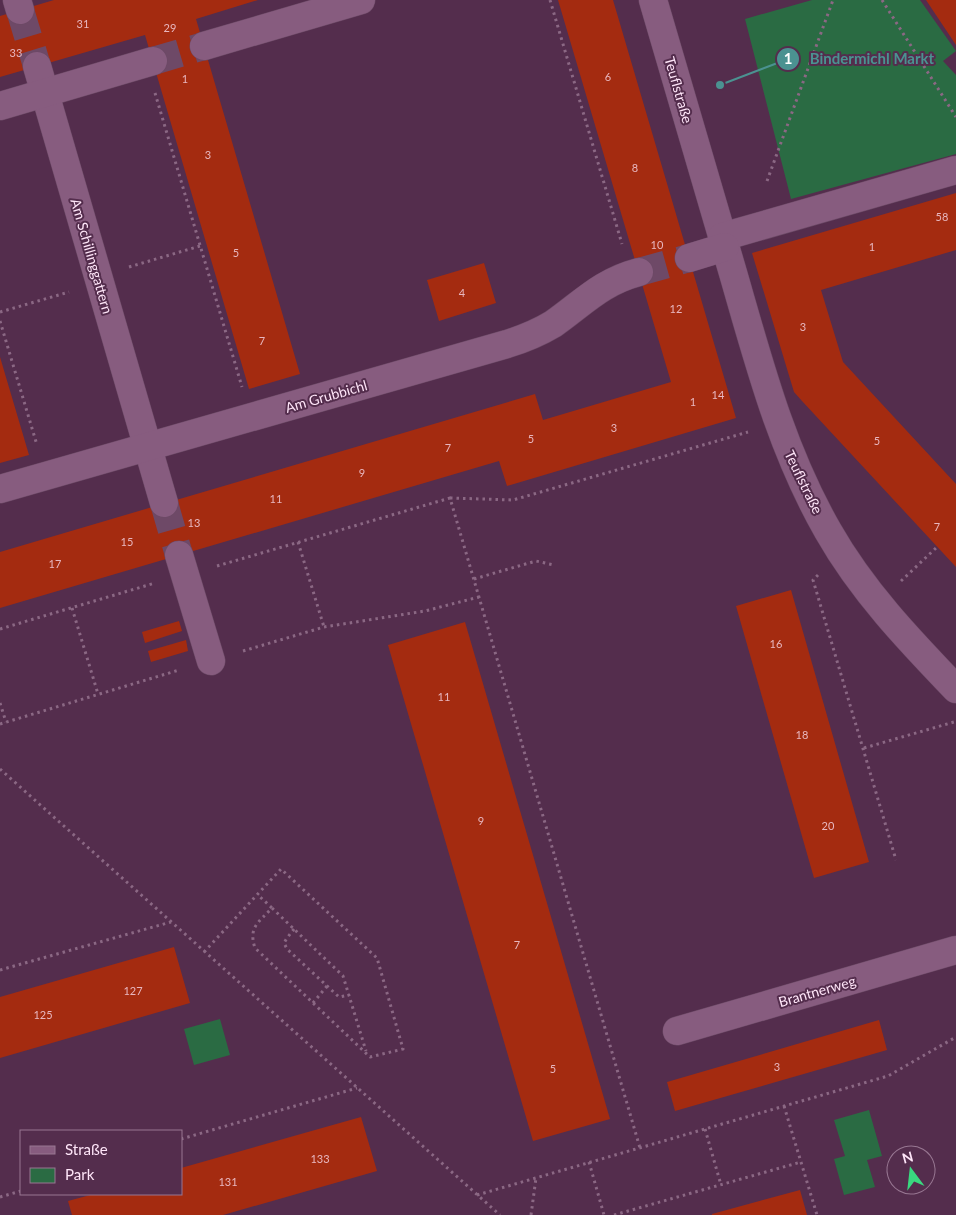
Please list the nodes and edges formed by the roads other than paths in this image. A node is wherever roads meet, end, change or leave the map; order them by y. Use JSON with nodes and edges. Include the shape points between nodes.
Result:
{"nodes":[{"id":1,"x":361,"y":0,"type":"edge"},
{"id":2,"x":653,"y":0,"type":"edge"},
{"id":3,"x":204,"y":46,"type":"tunnel mouth"},
{"id":4,"x":149,"y":63,"type":"tunnel mouth"},
{"id":5,"x":37,"y":66,"type":"tunnel mouth"},
{"id":6,"x":45,"y":93,"type":"junction"},
{"id":7,"x":0,"y":106,"type":"edge"},
{"id":8,"x":956,"y":170,"type":"edge"},
{"id":9,"x":724,"y":242,"type":"junction"},
{"id":10,"x":689,"y":258,"type":"tunnel mouth"},
{"id":11,"x":638,"y":272,"type":"tunnel mouth"},
{"id":12,"x":147,"y":446,"type":"junction"},
{"id":13,"x":0,"y":489,"type":"edge"},
{"id":14,"x":164,"y":503,"type":"tunnel mouth"},
{"id":15,"x":182,"y":565,"type":"tunnel mouth"},
{"id":16,"x":211,"y":661,"type":"dead end"},
{"id":17,"x":956,"y":688,"type":"edge"},
{"id":18,"x":956,"y":950,"type":"edge"},
{"id":19,"x":677,"y":1031,"type":"dead end"}],
"edges":[{"from":1,"to":3,"type":"street"},
{"from":2,"to":9,"type":"street","name":"Teuflstraße"},
{"from":4,"to":6,"type":"street"},
{"from":5,"to":6,"type":"street","name":"Am Schillinggattern"},
{"from":6,"to":7,"type":"street"},
{"from":6,"to":12,"type":"street","name":"Am Schillinggattern"},
{"from":8,"to":9,"type":"street"},
{"from":9,"to":10,"type":"street"},
{"from":9,"to":17,"type":"street","name":"Teuflstraße","via":[[788,450],[828,532],[857,577],[904,636]]},
{"from":11,"to":12,"type":"street","name":"Am Grubbichl","via":[[606,284],[541,331],[520,340]]},
{"from":12,"to":13,"type":"street","name":"Am Grubbichl"},
{"from":12,"to":14,"type":"street","name":"Am Schillinggattern"},
{"from":15,"to":16,"type":"street"},
{"from":18,"to":19,"type":"street","name":"Brantnerweg"}]}
